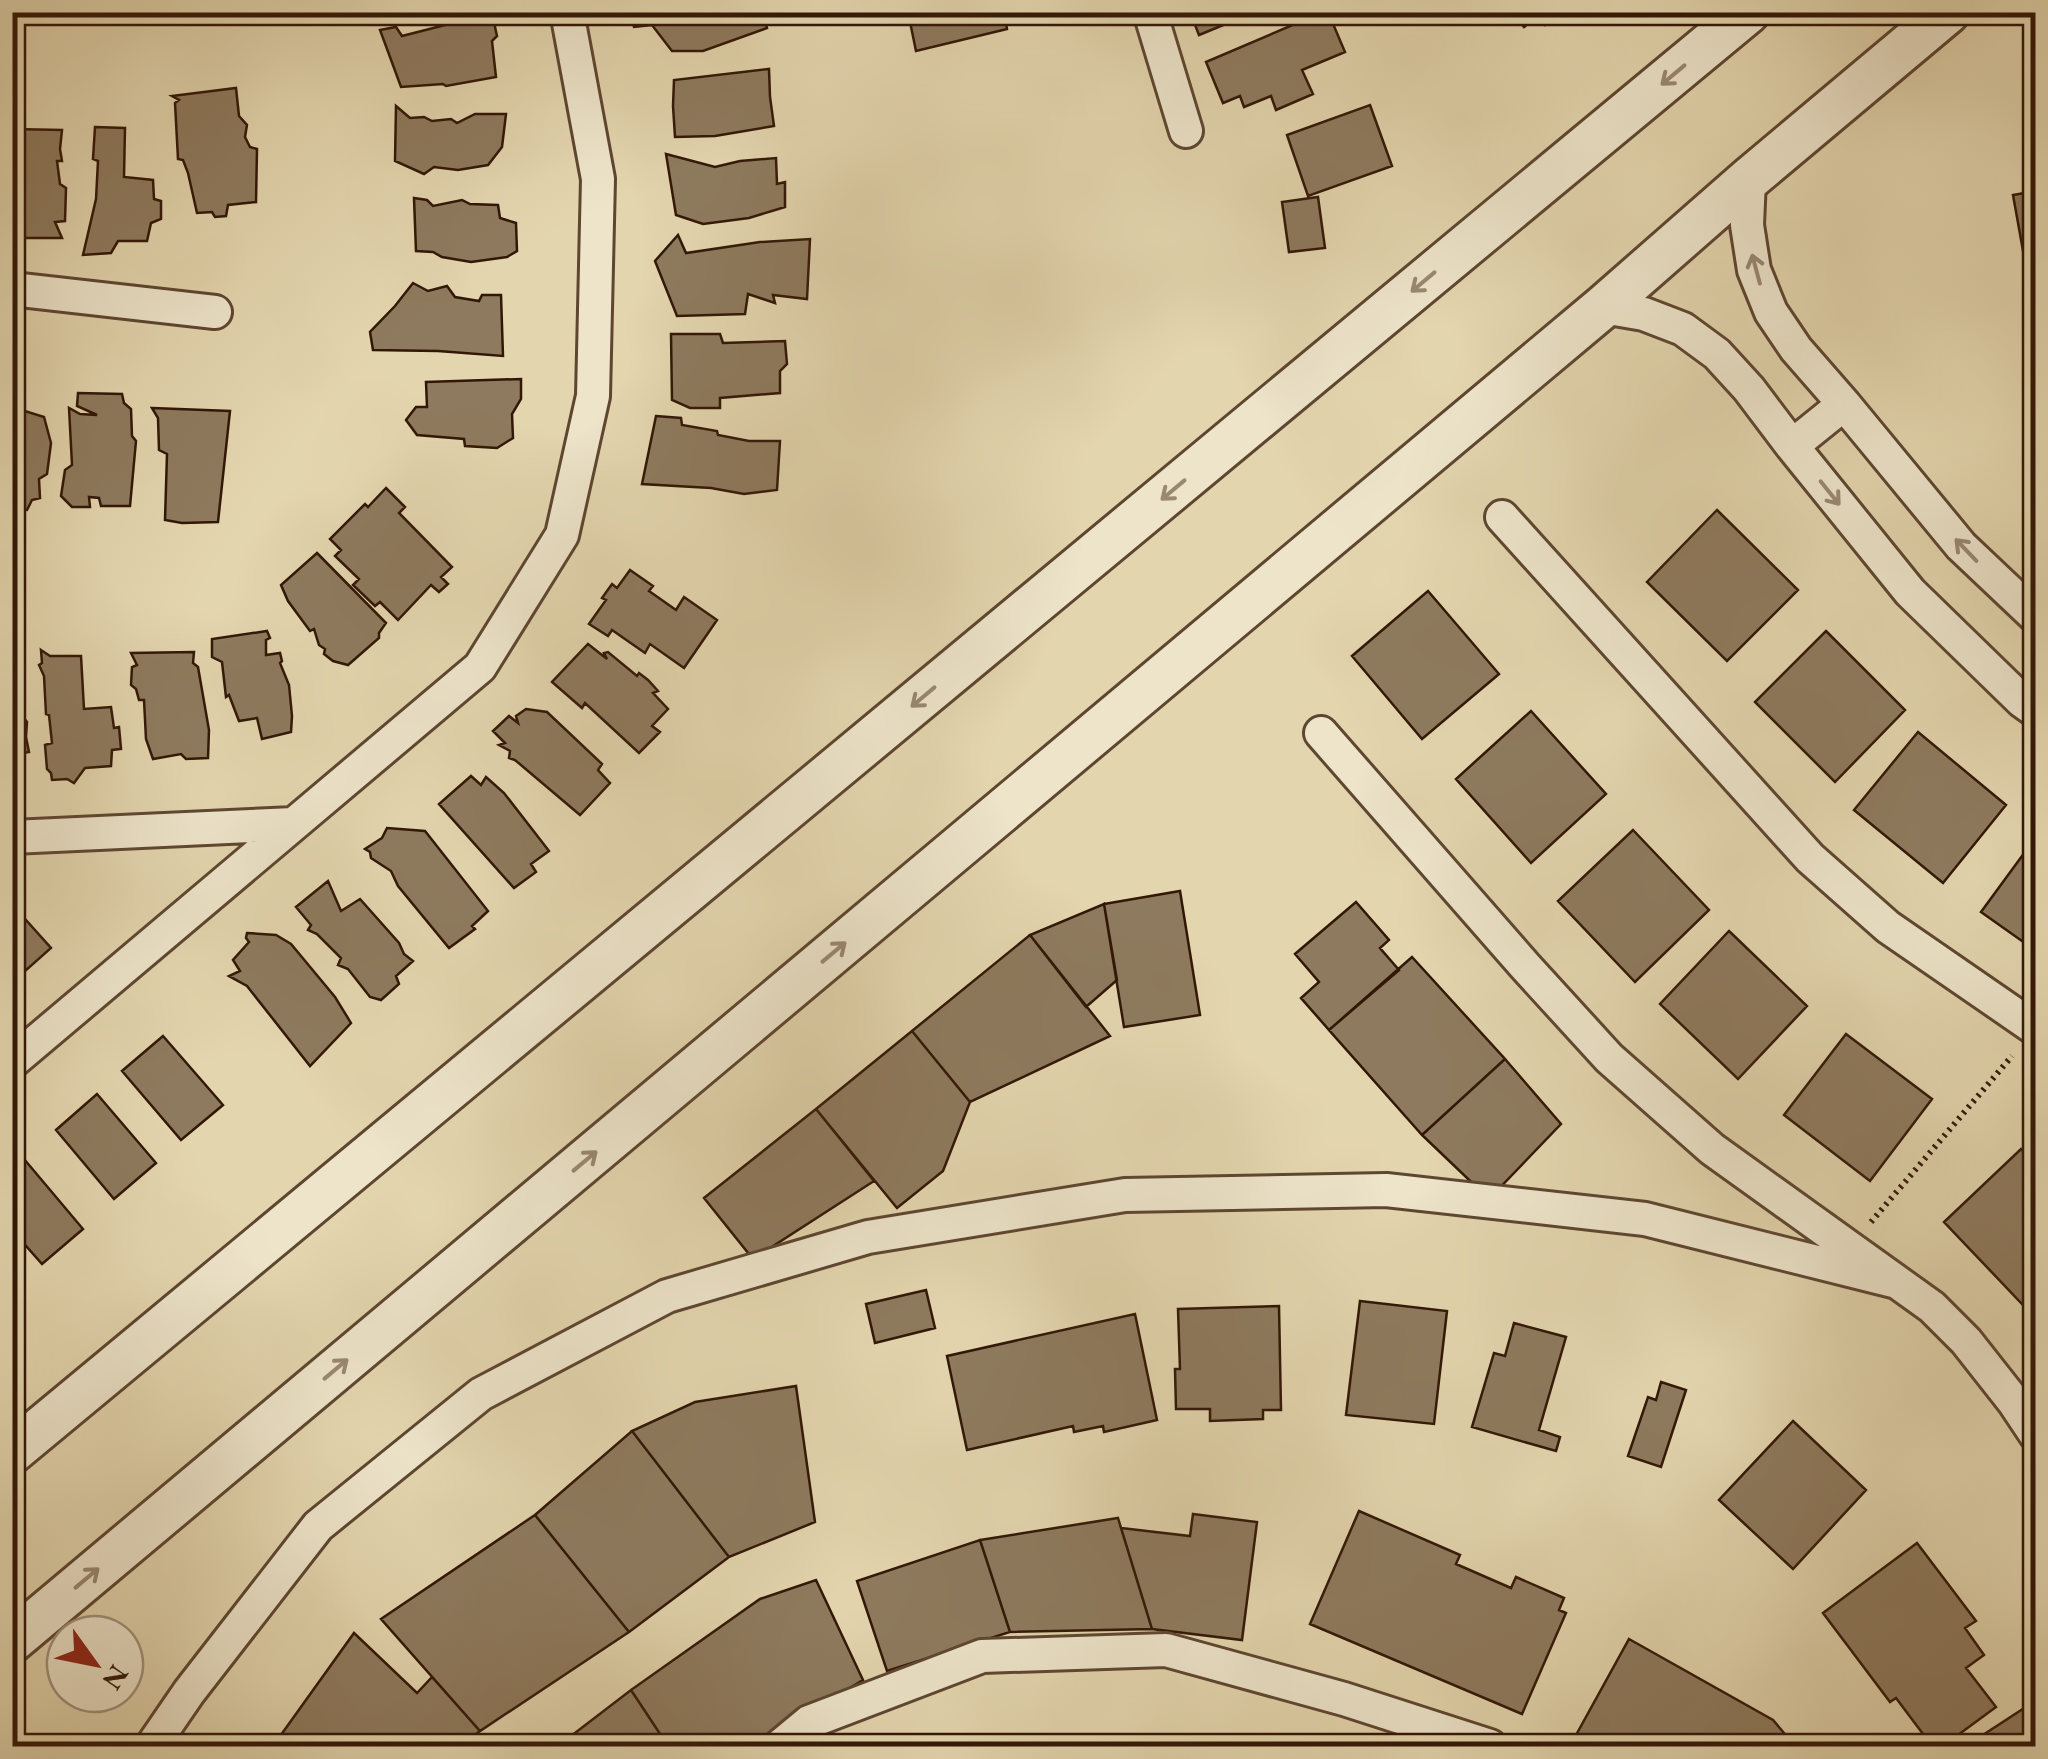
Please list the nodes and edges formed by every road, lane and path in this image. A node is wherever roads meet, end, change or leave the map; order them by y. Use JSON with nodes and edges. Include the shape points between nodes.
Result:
{"nodes":[{"id":1,"x":567,"y":12,"type":"edge"},
{"id":2,"x":1150,"y":12,"type":"edge"},
{"id":3,"x":1748,"y":12,"type":"edge"},
{"id":4,"x":1948,"y":12,"type":"edge"},
{"id":5,"x":1186,"y":131,"type":"dead end"},
{"id":6,"x":1749,"y":179,"type":"junction"},
{"id":7,"x":12,"y":290,"type":"edge"},
{"id":8,"x":1602,"y":308,"type":"junction"},
{"id":9,"x":216,"y":312,"type":"dead end"},
{"id":10,"x":1844,"y":404,"type":"junction"},
{"id":11,"x":1792,"y":446,"type":"junction"},
{"id":12,"x":1502,"y":517,"type":"dead end"},
{"id":13,"x":2036,"y":618,"type":"edge"},
{"id":14,"x":2036,"y":711,"type":"edge"},
{"id":15,"x":1322,"y":733,"type":"dead end"},
{"id":16,"x":294,"y":824,"type":"junction"},
{"id":17,"x":12,"y":838,"type":"edge"},
{"id":18,"x":2036,"y":1029,"type":"edge"},
{"id":19,"x":12,"y":1062,"type":"edge"},
{"id":20,"x":1850,"y":1246,"type":"junction"},
{"id":21,"x":1897,"y":1282,"type":"junction"},
{"id":22,"x":2036,"y":1436,"type":"edge"},
{"id":23,"x":12,"y":1452,"type":"edge"},
{"id":24,"x":12,"y":1641,"type":"edge"},
{"id":25,"x":152,"y":1746,"type":"edge"},
{"id":26,"x":780,"y":1746,"type":"edge"},
{"id":27,"x":1490,"y":1746,"type":"edge"}],
"edges":[{"from":1,"to":16,"type":"street","via":[[598,179],[593,396],[562,535],[480,666]]},
{"from":2,"to":5,"type":"street"},
{"from":3,"to":23,"type":"street","one_way":true},
{"from":4,"to":6,"type":"street"},
{"from":6,"to":8,"type":"street"},
{"from":10,"to":6,"type":"street","one_way":true,"via":[[1771,312],[1754,270]]},
{"from":7,"to":9,"type":"street"},
{"from":8,"to":11,"type":"street","via":[[1683,329],[1749,388]]},
{"from":24,"to":8,"type":"street","one_way":true},
{"from":10,"to":11,"type":"street"},
{"from":13,"to":10,"type":"street","one_way":true,"via":[[1961,546]]},
{"from":11,"to":14,"type":"street","one_way":true,"via":[[1910,592]]},
{"from":12,"to":18,"type":"street","via":[[1810,858],[1888,927]]},
{"from":15,"to":20,"type":"street","via":[[1609,1058],[1712,1149]]},
{"from":16,"to":17,"type":"street"},
{"from":16,"to":19,"type":"street"},
{"from":18,"to":20,"type":"path"},
{"from":20,"to":21,"type":"street"},
{"from":21,"to":22,"type":"street","via":[[1966,1341]]},
{"from":21,"to":25,"type":"street","via":[[1645,1219],[1386,1190],[1126,1195],[868,1237],[666,1296],[481,1394],[318,1526]]},
{"from":26,"to":27,"type":"street","via":[[809,1722],[982,1656],[1166,1650]]}]}
